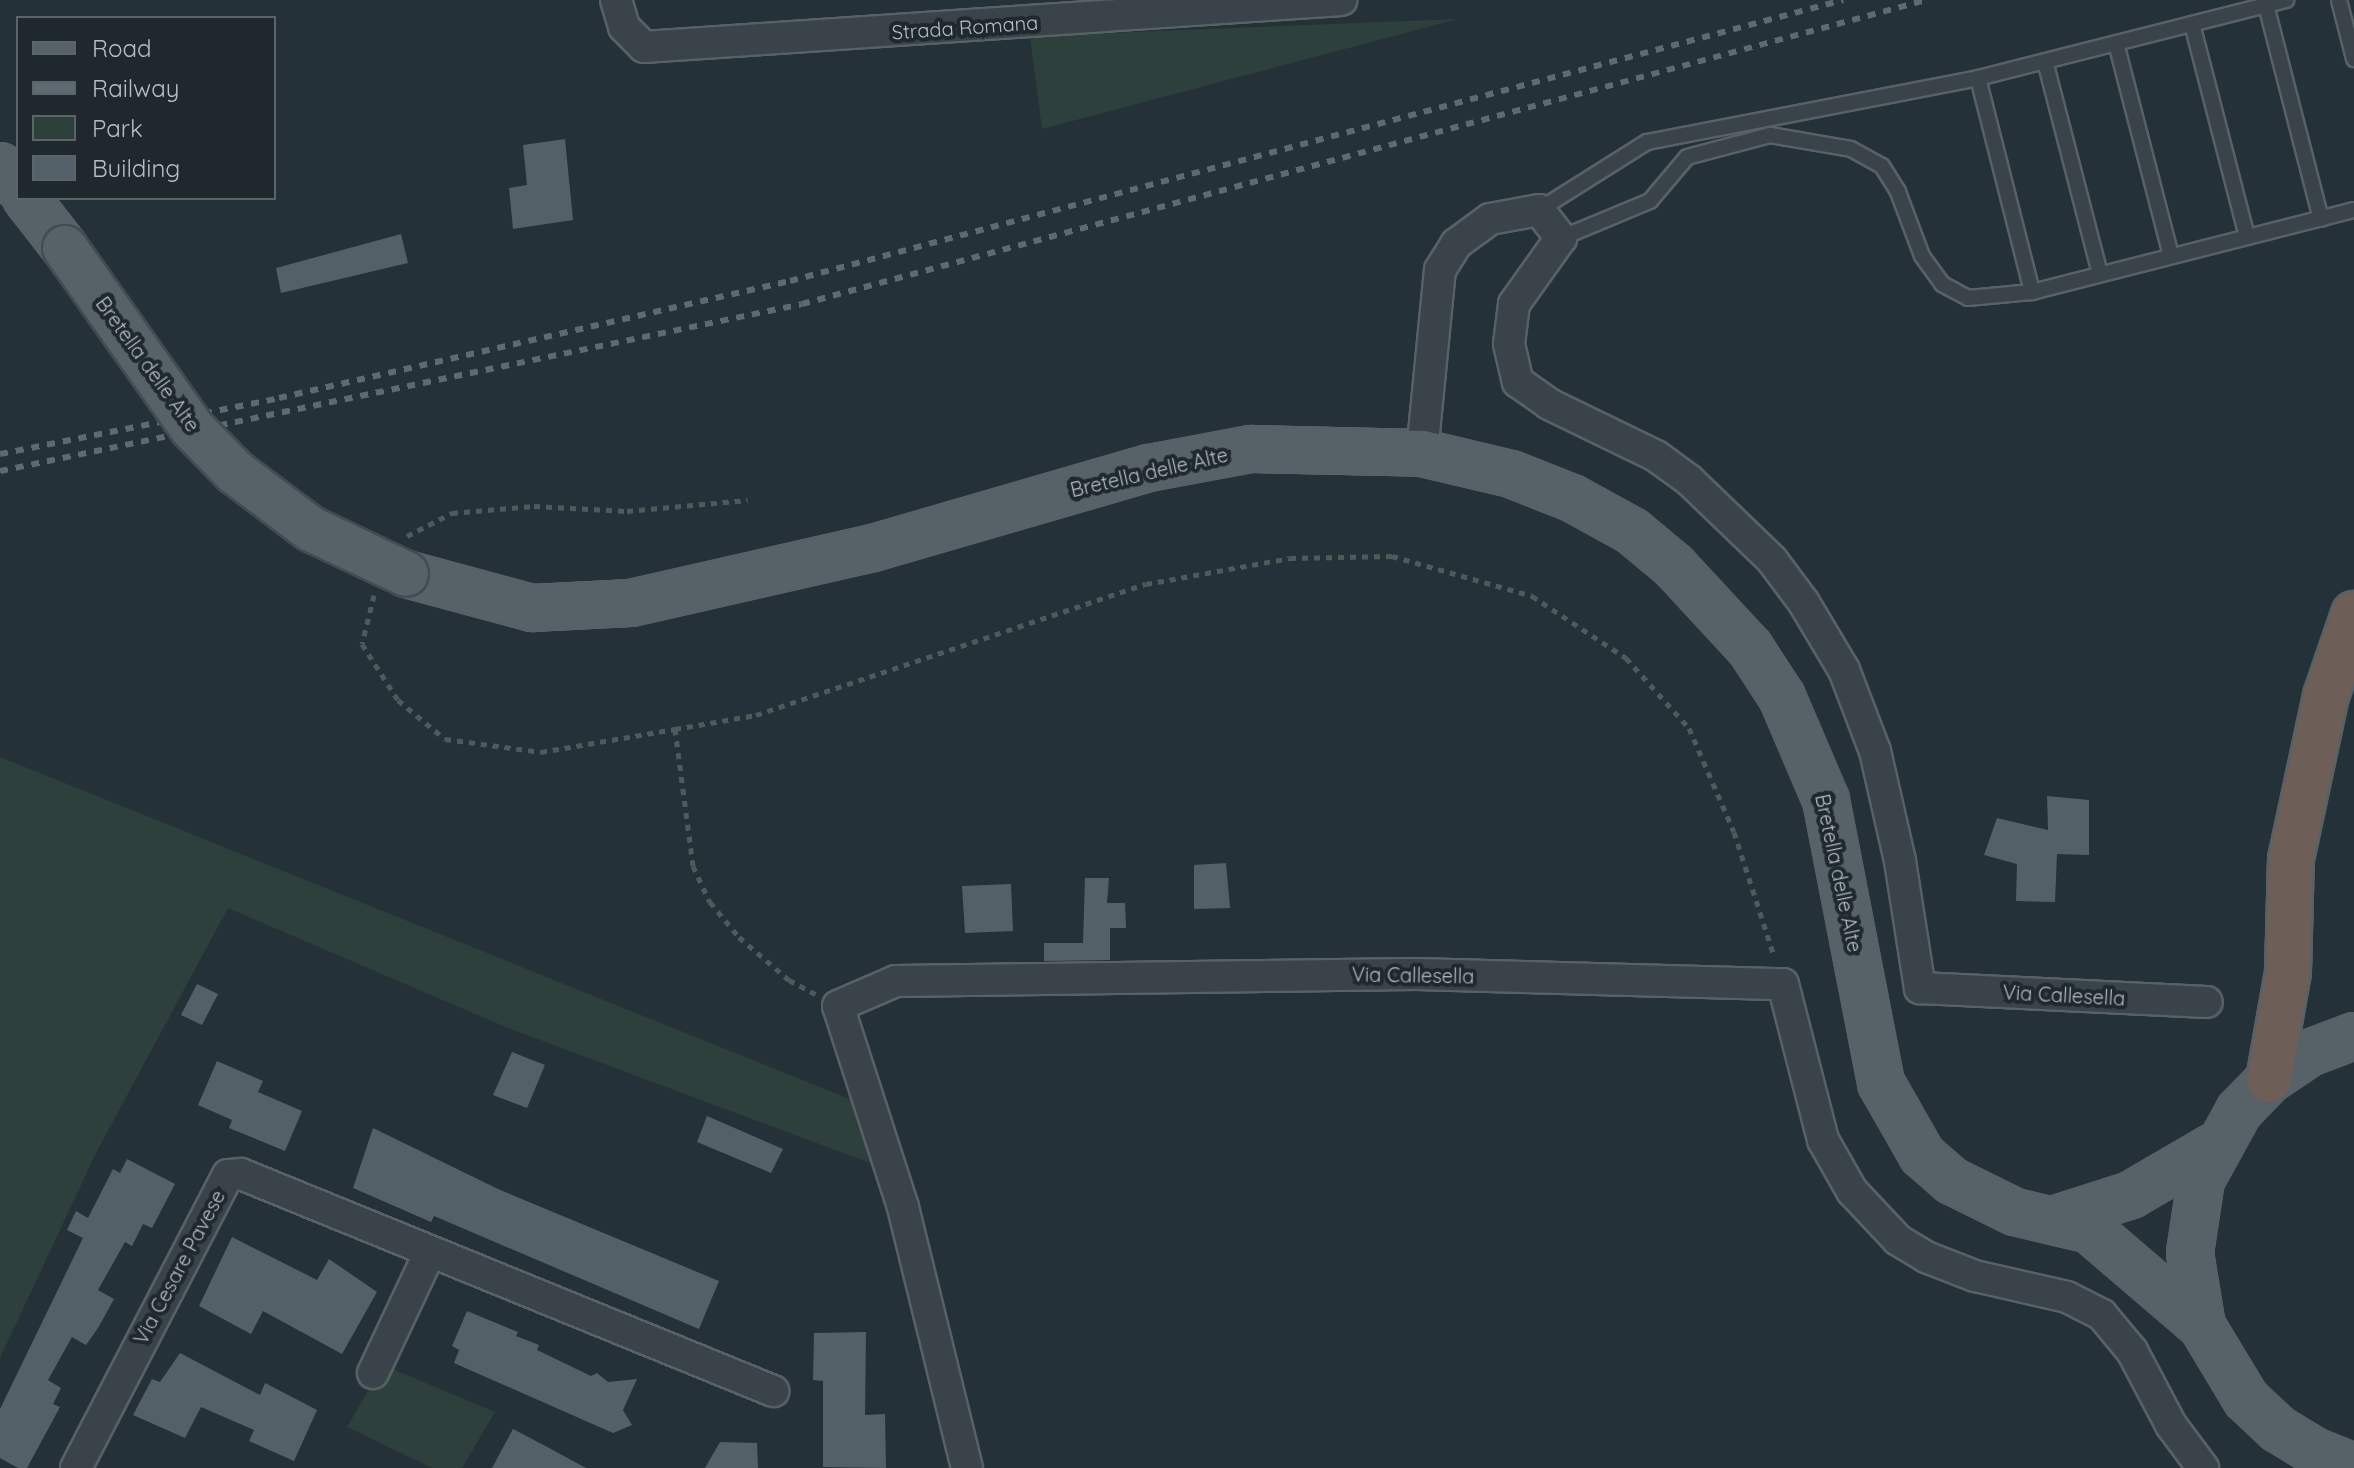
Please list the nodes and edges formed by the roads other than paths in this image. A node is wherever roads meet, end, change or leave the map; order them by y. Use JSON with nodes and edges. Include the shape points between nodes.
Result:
{"nodes":[{"id":1,"x":616,"y":0,"type":"edge"},
{"id":2,"x":1341,"y":0,"type":"edge"},
{"id":3,"x":2286,"y":0,"type":"edge"},
{"id":4,"x":2339,"y":0,"type":"edge"},
{"id":5,"x":2266,"y":5,"type":"junction"},
{"id":6,"x":1144,"y":7,"type":"edge"},
{"id":7,"x":2192,"y":24,"type":"junction"},
{"id":8,"x":2116,"y":43,"type":"junction"},
{"id":9,"x":2354,"y":59,"type":"edge"},
{"id":10,"x":2045,"y":61,"type":"junction"},
{"id":11,"x":1978,"y":78,"type":"junction"},
{"id":12,"x":0,"y":166,"type":"edge"},
{"id":13,"x":16,"y":185,"type":"edge"},
{"id":14,"x":28,"y":200,"type":"edge"},
{"id":15,"x":1539,"y":210,"type":"junction"},
{"id":16,"x":2354,"y":210,"type":"edge"},
{"id":17,"x":2321,"y":219,"type":"junction"},
{"id":18,"x":2247,"y":237,"type":"junction"},
{"id":19,"x":1561,"y":238,"type":"junction"},
{"id":20,"x":2171,"y":256,"type":"junction"},
{"id":21,"x":2100,"y":274,"type":"junction"},
{"id":22,"x":2032,"y":292,"type":"junction"},
{"id":23,"x":1422,"y":453,"type":"junction"},
{"id":24,"x":2354,"y":614,"type":"edge"},
{"id":25,"x":2207,"y":1002,"type":"dead end"},
{"id":26,"x":2354,"y":1036,"type":"edge"},
{"id":27,"x":2269,"y":1080,"type":"junction"},
{"id":28,"x":2215,"y":1146,"type":"junction"},
{"id":29,"x":2053,"y":1220,"type":"junction"},
{"id":30,"x":430,"y":1252,"type":"junction"},
{"id":31,"x":2202,"y":1326,"type":"junction"},
{"id":32,"x":373,"y":1373,"type":"dead end"},
{"id":33,"x":773,"y":1391,"type":"dead end"},
{"id":34,"x":2319,"y":1460,"type":"edge"},
{"id":35,"x":2354,"y":1467,"type":"edge"},
{"id":36,"x":76,"y":1468,"type":"edge"},
{"id":37,"x":967,"y":1468,"type":"edge"},
{"id":38,"x":2203,"y":1468,"type":"edge"}],
"edges":[{"from":1,"to":6,"type":"street","name":"Strada Romana","via":[[624,27],[644,47]]},
{"from":2,"to":6,"type":"street","name":"Strada Romana"},
{"from":3,"to":5,"type":"lane"},
{"from":4,"to":9,"type":"lane"},
{"from":5,"to":7,"type":"lane"},
{"from":5,"to":17,"type":"lane"},
{"from":7,"to":8,"type":"lane"},
{"from":7,"to":18,"type":"lane"},
{"from":8,"to":10,"type":"lane"},
{"from":8,"to":20,"type":"lane"},
{"from":10,"to":11,"type":"lane"},
{"from":10,"to":21,"type":"lane"},
{"from":11,"to":15,"type":"lane","via":[[1647,142]]},
{"from":11,"to":22,"type":"lane"},
{"from":12,"to":13,"type":"main road"},
{"from":14,"to":23,"type":"main road","name":"Bretella delle Alte","bridge":true,"via":[[192,428],[235,472],[311,529],[394,568],[532,608],[631,603],[873,548],[1149,468],[1251,449]]},
{"from":15,"to":19,"type":"street"},
{"from":15,"to":23,"type":"street","via":[[1490,219],[1456,244],[1440,270]]},
{"from":16,"to":17,"type":"lane"},
{"from":17,"to":18,"type":"lane"},
{"from":18,"to":20,"type":"lane"},
{"from":19,"to":22,"type":"lane","via":[[1650,201],[1687,157],[1770,135],[1851,149],[1882,166],[1898,192],[1922,256],[1942,284],[1968,298]]},
{"from":19,"to":25,"type":"street","name":"Via Callesella","via":[[1514,304],[1509,344],[1518,382],[1549,404],[1656,456],[1689,480],[1772,560],[1804,603],[1849,680],[1875,751],[1900,861],[1920,988]]},
{"from":20,"to":21,"type":"lane"},
{"from":21,"to":22,"type":"lane"},
{"from":23,"to":29,"type":"main road","name":"Bretella delle Alte","via":[[1511,474],[1572,498],[1632,531],[1716,607],[1750,648],[1782,697],[1826,800],[1881,1083],[1899,1122],[1922,1155],[1952,1181],[2015,1212]]},
{"from":24,"to":27,"type":"highway","via":[[2326,696],[2291,859],[2288,972]]},
{"from":26,"to":27,"type":"main road","via":[[2309,1053]]},
{"from":27,"to":28,"type":"main road"},
{"from":28,"to":29,"type":"main road","via":[[2131,1195]]},
{"from":28,"to":31,"type":"main road","via":[[2201,1180],[2190,1241]]},
{"from":29,"to":31,"type":"main road","name":"Bretella delle Alte","via":[[2090,1230]]},
{"from":30,"to":32,"type":"street"},
{"from":30,"to":33,"type":"street","name":"Via Cesare Pavese"},
{"from":30,"to":36,"type":"street","name":"Via Cesare Pavese","via":[[241,1174],[228,1175]]},
{"from":31,"to":34,"type":"main road","via":[[2246,1399]]},
{"from":34,"to":35,"type":"main road"},
{"from":37,"to":38,"type":"street","name":"Via Callesella","via":[[903,1207],[838,1006],[896,981],[1417,974],[1783,984],[1823,1140],[1852,1191],[1898,1240],[1926,1257],[1975,1276],[2067,1297],[2102,1315],[2132,1351],[2171,1425]]}]}
